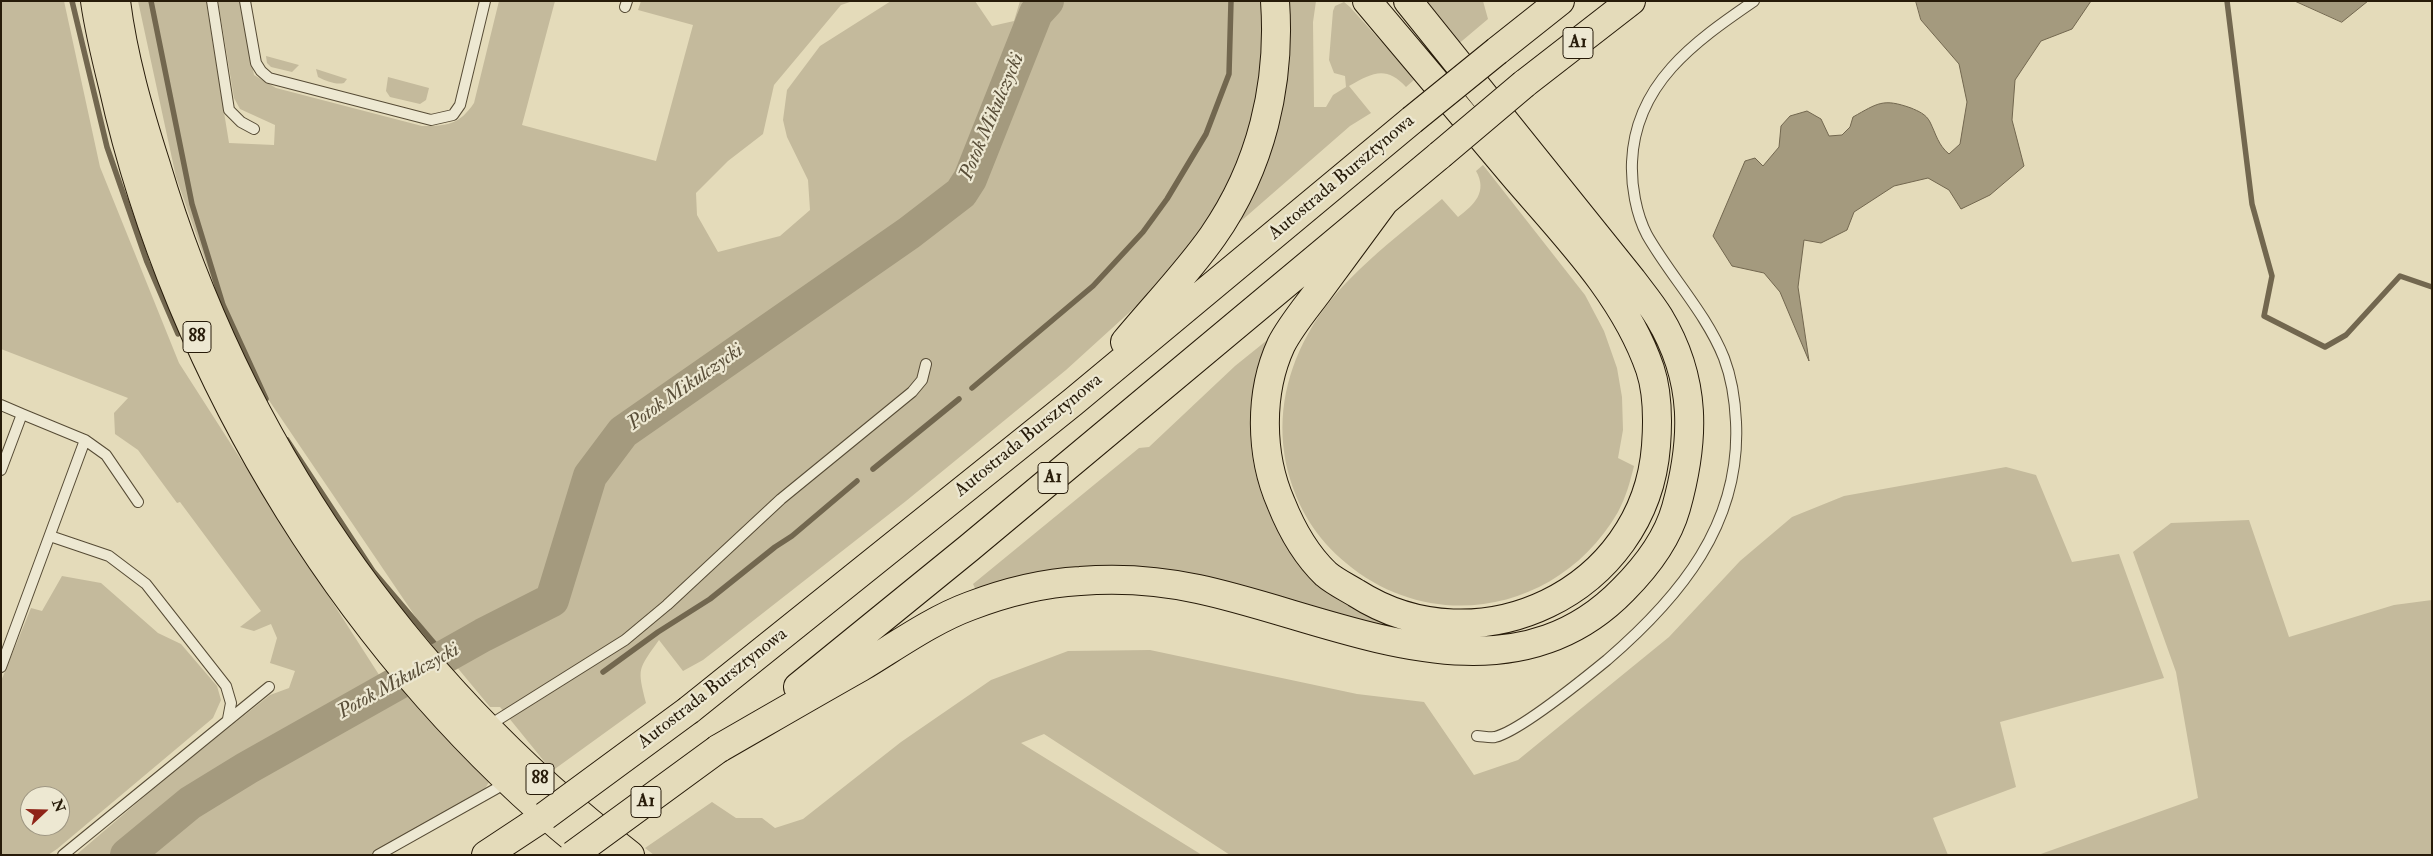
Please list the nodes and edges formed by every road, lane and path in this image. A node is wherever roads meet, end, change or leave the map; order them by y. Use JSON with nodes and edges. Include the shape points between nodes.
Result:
{"nodes":[{"id":1,"x":95,"y":1,"type":"edge"},
{"id":2,"x":116,"y":1,"type":"edge"},
{"id":3,"x":212,"y":1,"type":"edge"},
{"id":4,"x":245,"y":1,"type":"edge"},
{"id":5,"x":485,"y":1,"type":"edge"},
{"id":6,"x":1275,"y":1,"type":"edge"},
{"id":7,"x":1367,"y":1,"type":"edge"},
{"id":8,"x":1408,"y":1,"type":"edge"},
{"id":9,"x":1560,"y":1,"type":"edge"},
{"id":10,"x":1631,"y":1,"type":"edge"},
{"id":11,"x":1754,"y":1,"type":"edge"},
{"id":12,"x":254,"y":128,"type":"dead end"},
{"id":13,"x":1384,"y":202,"type":"junction"},
{"id":14,"x":926,"y":364,"type":"dead end"},
{"id":15,"x":1073,"y":402,"type":"junction"},
{"id":16,"x":1,"y":405,"type":"edge"},
{"id":17,"x":22,"y":414,"type":"junction"},
{"id":18,"x":85,"y":440,"type":"junction"},
{"id":19,"x":1,"y":470,"type":"edge"},
{"id":20,"x":138,"y":502,"type":"dead end"},
{"id":21,"x":50,"y":536,"type":"junction"},
{"id":22,"x":389,"y":633,"type":"junction"},
{"id":23,"x":1,"y":667,"type":"edge"},
{"id":24,"x":268,"y":687,"type":"dead end"},
{"id":25,"x":447,"y":702,"type":"junction"},
{"id":26,"x":228,"y":719,"type":"junction"},
{"id":27,"x":485,"y":727,"type":"junction"},
{"id":28,"x":1477,"y":736,"type":"dead end"},
{"id":29,"x":718,"y":749,"type":"junction"},
{"id":30,"x":511,"y":780,"type":"junction"},
{"id":31,"x":63,"y":855,"type":"edge"},
{"id":32,"x":378,"y":855,"type":"edge"},
{"id":33,"x":486,"y":855,"type":"edge"},
{"id":34,"x":573,"y":855,"type":"edge"},
{"id":35,"x":594,"y":855,"type":"edge"},
{"id":36,"x":630,"y":855,"type":"edge"}],
"edges":[{"from":1,"to":22,"type":"main road","number":"88","via":[[124,139],[162,255],[228,407],[318,555]]},
{"from":2,"to":22,"type":"main road","number":"88","via":[[142,118],[165,196],[206,310],[288,470]]},
{"from":3,"to":12,"type":"lane","via":[[229,110],[241,122]]},
{"from":4,"to":5,"type":"lane","via":[[256,63],[269,78],[431,120],[453,115],[460,105]]},
{"from":6,"to":15,"type":"main road","via":[[1278,37],[1273,90],[1260,143],[1242,190],[1213,237]]},
{"from":7,"to":13,"type":"main road","via":[[1610,293],[1635,331],[1651,373],[1658,419],[1657,436],[1654,471],[1641,506],[1619,545],[1588,579],[1558,598],[1518,616],[1468,624],[1415,620],[1369,601],[1326,574],[1293,532],[1272,482],[1264,430],[1270,376],[1281,344]]},
{"from":8,"to":29,"type":"main road","via":[[1632,280],[1659,318],[1677,356],[1687,392],[1691,424],[1686,474],[1672,521],[1647,566],[1609,604],[1570,628],[1532,644],[1496,651],[1456,652],[1411,646],[1196,588],[1130,581],[1079,581],[1027,589],[969,606]]},
{"from":9,"to":15,"type":"main road","name":"Autostrada Bursztynowa","number":"A1","bridge":true},
{"from":10,"to":13,"type":"main road","number":"A1","bridge":true,"via":[[1524,84]]},
{"from":11,"to":28,"type":"lane","via":[[1716,27],[1673,64],[1646,102],[1633,142],[1631,183],[1646,231],[1671,275],[1706,322],[1724,359],[1735,396],[1737,449],[1728,497],[1709,544],[1686,579],[1641,630],[1582,681],[1509,731],[1494,737]]},
{"from":13,"to":29,"type":"main road","number":"A1","via":[[824,667]]},
{"from":14,"to":27,"type":"lane","via":[[922,380],[912,392],[781,498],[668,605],[610,650]]},
{"from":15,"to":33,"type":"main road","name":"Autostrada Bursztynowa","number":"A1","bridge":true,"via":[[689,710],[545,816]]},
{"from":16,"to":17,"type":"lane"},
{"from":17,"to":18,"type":"lane"},
{"from":17,"to":19,"type":"lane"},
{"from":18,"to":20,"type":"lane","via":[[106,455]]},
{"from":18,"to":21,"type":"lane"},
{"from":21,"to":23,"type":"lane"},
{"from":21,"to":26,"type":"lane","via":[[109,556],[146,584],[226,686],[231,703]]},
{"from":22,"to":25,"type":"main road","number":"88"},
{"from":24,"to":26,"type":"lane"},
{"from":25,"to":27,"type":"main road","number":"88"},
{"from":25,"to":30,"type":"main road","number":"88"},
{"from":26,"to":31,"type":"lane"},
{"from":27,"to":36,"type":"main road","number":"88","via":[[584,819]]},
{"from":29,"to":34,"type":"main road","number":"A1","bridge":true},
{"from":30,"to":32,"type":"lane"},
{"from":30,"to":35,"type":"main road","number":"88"}]}
